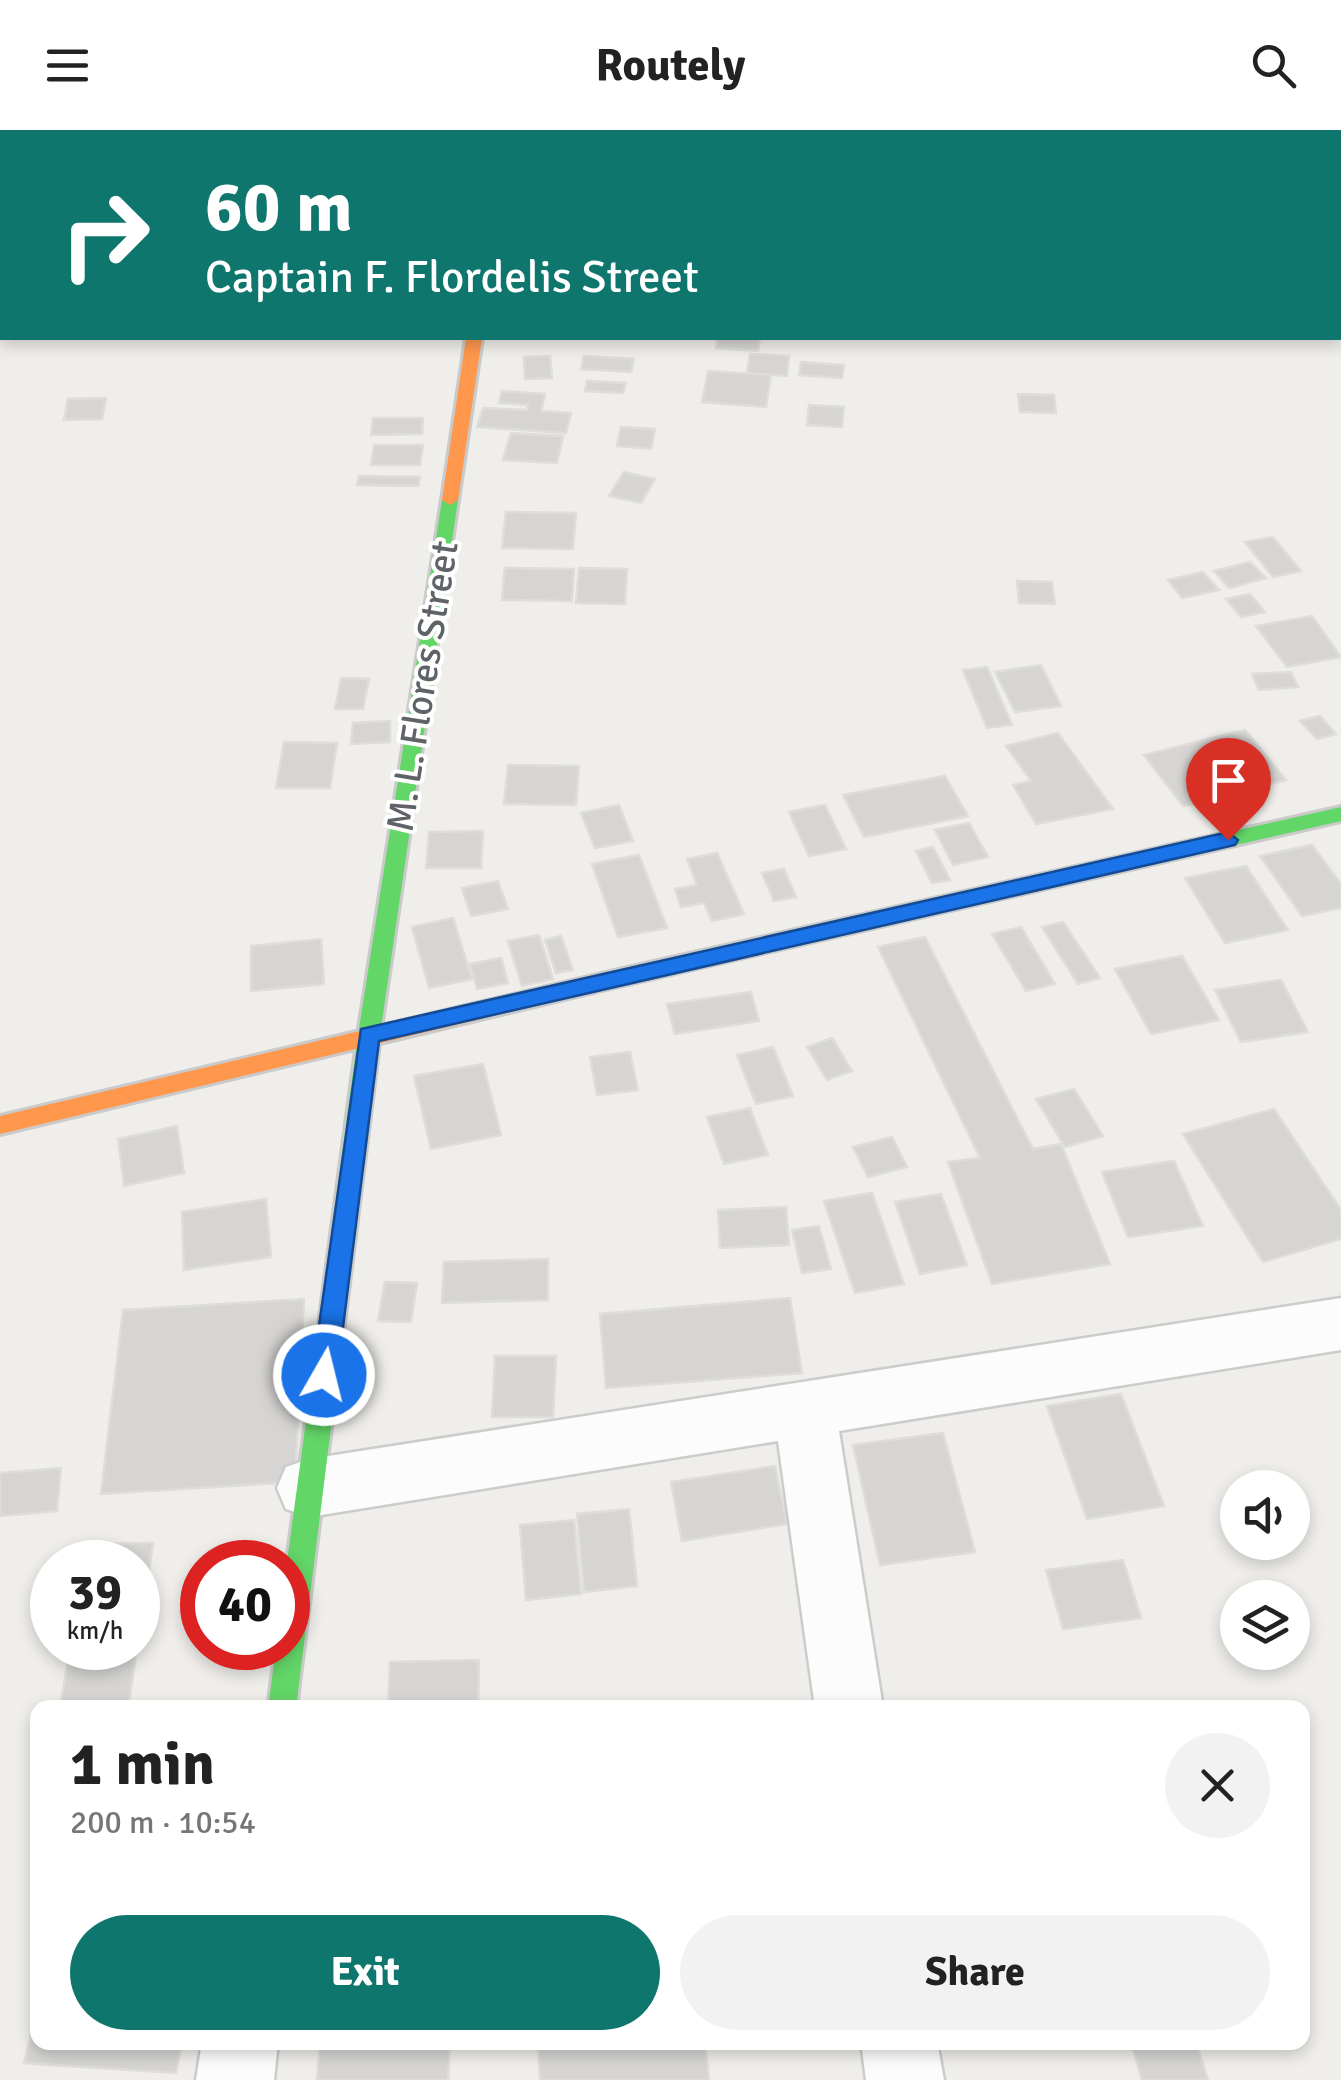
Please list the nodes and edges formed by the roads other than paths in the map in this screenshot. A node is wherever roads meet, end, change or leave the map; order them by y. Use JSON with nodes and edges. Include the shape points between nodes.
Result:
{"nodes":[{"id":1,"x":474,"y":340,"type":"edge"},
{"id":2,"x":1341,"y":814,"type":"edge"},
{"id":3,"x":369,"y":1035,"type":"junction"},
{"id":4,"x":0,"y":1126,"type":"edge"},
{"id":5,"x":1341,"y":1324,"type":"edge"},
{"id":6,"x":804,"y":1409,"type":"junction"},
{"id":7,"x":310,"y":1488,"type":"junction"},
{"id":8,"x":283,"y":1700,"type":"edge"},
{"id":9,"x":848,"y":1700,"type":"edge"},
{"id":10,"x":239,"y":2050,"type":"edge"},
{"id":11,"x":900,"y":2050,"type":"edge"},
{"id":12,"x":235,"y":2080,"type":"edge"},
{"id":13,"x":905,"y":2080,"type":"edge"}],
"edges":[{"from":1,"to":3,"type":"street","name":"M. L. Flores Street"},
{"from":2,"to":3,"type":"street"},
{"from":3,"to":4,"type":"street"},
{"from":3,"to":7,"type":"street","name":"M. L. Flores Street"},
{"from":5,"to":6,"type":"street"},
{"from":6,"to":7,"type":"street"},
{"from":6,"to":9,"type":"street"},
{"from":7,"to":8,"type":"street","name":"M. L. Flores Street"},
{"from":10,"to":12,"type":"street"},
{"from":11,"to":13,"type":"street"}]}
